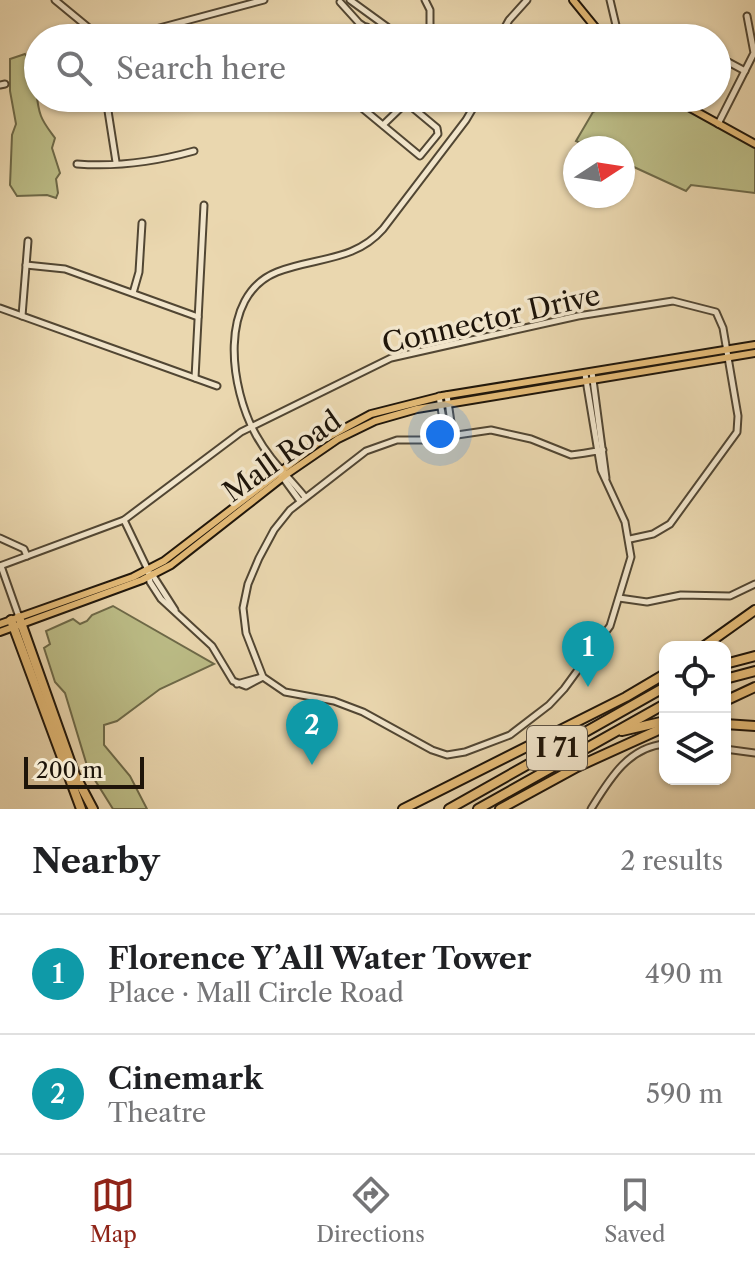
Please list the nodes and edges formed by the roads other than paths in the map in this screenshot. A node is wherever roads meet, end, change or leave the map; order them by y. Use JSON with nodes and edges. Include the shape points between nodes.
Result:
{"nodes":[{"id":1,"x":55,"y":0,"type":"edge"},
{"id":2,"x":264,"y":0,"type":"edge"},
{"id":3,"x":350,"y":0,"type":"edge"},
{"id":4,"x":425,"y":0,"type":"edge"},
{"id":5,"x":527,"y":0,"type":"edge"},
{"id":6,"x":573,"y":0,"type":"edge"},
{"id":7,"x":610,"y":0,"type":"edge"},
{"id":8,"x":340,"y":2,"type":"edge"},
{"id":9,"x":747,"y":16,"type":"dead end"},
{"id":10,"x":87,"y":24,"type":"edge"},
{"id":11,"x":174,"y":24,"type":"edge"},
{"id":12,"x":361,"y":24,"type":"edge"},
{"id":13,"x":383,"y":24,"type":"edge"},
{"id":14,"x":430,"y":24,"type":"dead end"},
{"id":15,"x":507,"y":24,"type":"edge"},
{"id":16,"x":593,"y":24,"type":"edge"},
{"id":17,"x":616,"y":24,"type":"edge"},
{"id":18,"x":755,"y":53,"type":"edge"},
{"id":19,"x":731,"y":64,"type":"edge"},
{"id":20,"x":745,"y":71,"type":"junction"},
{"id":21,"x":731,"y":98,"type":"edge"},
{"id":22,"x":108,"y":112,"type":"edge"},
{"id":23,"x":367,"y":112,"type":"edge"},
{"id":24,"x":395,"y":112,"type":"edge"},
{"id":25,"x":419,"y":112,"type":"edge"},
{"id":26,"x":471,"y":112,"type":"edge"},
{"id":27,"x":697,"y":112,"type":"edge"},
{"id":28,"x":724,"y":112,"type":"edge"},
{"id":29,"x":718,"y":124,"type":"junction"},
{"id":30,"x":383,"y":125,"type":"junction"},
{"id":31,"x":755,"y":144,"type":"edge"},
{"id":32,"x":194,"y":151,"type":"dead end"},
{"id":33,"x":116,"y":162,"type":"junction"},
{"id":34,"x":77,"y":164,"type":"dead end"},
{"id":35,"x":204,"y":205,"type":"dead end"},
{"id":36,"x":142,"y":223,"type":"dead end"},
{"id":37,"x":28,"y":241,"type":"dead end"},
{"id":38,"x":26,"y":265,"type":"junction"},
{"id":39,"x":133,"y":293,"type":"junction"},
{"id":40,"x":0,"y":308,"type":"edge"},
{"id":41,"x":22,"y":316,"type":"junction"},
{"id":42,"x":198,"y":317,"type":"junction"},
{"id":43,"x":755,"y":345,"type":"edge"},
{"id":44,"x":727,"y":353,"type":"junction"},
{"id":45,"x":755,"y":353,"type":"edge"},
{"id":46,"x":589,"y":377,"type":"junction"},
{"id":47,"x":195,"y":378,"type":"junction"},
{"id":48,"x":217,"y":386,"type":"dead end"},
{"id":49,"x":443,"y":396,"type":"junction"},
{"id":50,"x":444,"y":404,"type":"junction"},
{"id":51,"x":251,"y":427,"type":"junction"},
{"id":52,"x":449,"y":437,"type":"junction"},
{"id":53,"x":600,"y":450,"type":"junction"},
{"id":54,"x":283,"y":474,"type":"junction"},
{"id":55,"x":302,"y":499,"type":"junction"},
{"id":56,"x":124,"y":520,"type":"junction"},
{"id":57,"x":0,"y":538,"type":"edge"},
{"id":58,"x":629,"y":539,"type":"junction"},
{"id":59,"x":27,"y":556,"type":"junction"},
{"id":60,"x":0,"y":566,"type":"edge"},
{"id":61,"x":150,"y":574,"type":"junction"},
{"id":62,"x":755,"y":584,"type":"edge"},
{"id":63,"x":619,"y":598,"type":"junction"},
{"id":64,"x":755,"y":610,"type":"edge"},
{"id":65,"x":16,"y":622,"type":"junction"},
{"id":66,"x":0,"y":624,"type":"edge"},
{"id":67,"x":0,"y":632,"type":"edge"},
{"id":68,"x":711,"y":641,"type":"edge"},
{"id":69,"x":755,"y":656,"type":"edge"},
{"id":70,"x":731,"y":662,"type":"edge"},
{"id":71,"x":755,"y":671,"type":"edge"},
{"id":72,"x":263,"y":677,"type":"junction"},
{"id":73,"x":731,"y":677,"type":"edge"},
{"id":74,"x":659,"y":678,"type":"edge"},
{"id":75,"x":755,"y":687,"type":"edge"},
{"id":76,"x":659,"y":690,"type":"edge"},
{"id":77,"x":731,"y":698,"type":"edge"},
{"id":78,"x":659,"y":707,"type":"edge"},
{"id":79,"x":731,"y":724,"type":"edge"},
{"id":80,"x":659,"y":725,"type":"edge"},
{"id":81,"x":755,"y":726,"type":"edge"},
{"id":82,"x":659,"y":727,"type":"edge"},
{"id":83,"x":614,"y":733,"type":"junction"},
{"id":84,"x":659,"y":745,"type":"edge"},
{"id":85,"x":731,"y":750,"type":"edge"},
{"id":86,"x":755,"y":753,"type":"edge"},
{"id":87,"x":81,"y":809,"type":"edge"},
{"id":88,"x":93,"y":809,"type":"edge"},
{"id":89,"x":403,"y":809,"type":"edge"},
{"id":90,"x":449,"y":809,"type":"edge"},
{"id":91,"x":478,"y":809,"type":"edge"},
{"id":92,"x":500,"y":809,"type":"edge"},
{"id":93,"x":591,"y":809,"type":"edge"}],
"edges":[{"from":1,"to":10,"type":"street"},
{"from":2,"to":11,"type":"street"},
{"from":3,"to":13,"type":"street"},
{"from":4,"to":14,"type":"street"},
{"from":5,"to":15,"type":"street"},
{"from":6,"to":16,"type":"main road"},
{"from":7,"to":17,"type":"street"},
{"from":8,"to":12,"type":"street"},
{"from":9,"to":18,"type":"street"},
{"from":18,"to":20,"type":"street"},
{"from":19,"to":20,"type":"street"},
{"from":20,"to":21,"type":"street"},
{"from":22,"to":33,"type":"street"},
{"from":23,"to":30,"type":"street"},
{"from":24,"to":30,"type":"street"},
{"from":25,"to":30,"type":"street","via":[[438,134],[420,156]]},
{"from":26,"to":51,"type":"street","via":[[371,242],[348,254],[275,273],[250,292],[238,319],[235,354],[239,391]]},
{"from":27,"to":29,"type":"main road"},
{"from":28,"to":29,"type":"street"},
{"from":29,"to":31,"type":"main road"},
{"from":32,"to":33,"type":"street"},
{"from":33,"to":34,"type":"street"},
{"from":35,"to":42,"type":"street"},
{"from":36,"to":39,"type":"street"},
{"from":37,"to":38,"type":"street"},
{"from":38,"to":39,"type":"street","via":[[65,269]]},
{"from":38,"to":41,"type":"street"},
{"from":39,"to":42,"type":"street"},
{"from":40,"to":41,"type":"street"},
{"from":41,"to":47,"type":"street"},
{"from":42,"to":47,"type":"street"},
{"from":43,"to":44,"type":"main road","name":"Mall Road"},
{"from":44,"to":45,"type":"main road","name":"Mall Road"},
{"from":44,"to":46,"type":"main road","name":"Mall Road"},
{"from":44,"to":51,"type":"street","name":"Connector Drive","via":[[716,312],[680,301],[578,316],[398,356]]},
{"from":44,"to":58,"type":"street","via":[[738,416],[736,435],[670,524]]},
{"from":46,"to":49,"type":"main road","name":"Mall Road"},
{"from":46,"to":50,"type":"main road","name":"Mall Road"},
{"from":46,"to":53,"type":"street"},
{"from":47,"to":48,"type":"street"},
{"from":49,"to":50,"type":"street"},
{"from":49,"to":54,"type":"main road","name":"Mall Road","via":[[390,408],[346,426]]},
{"from":50,"to":52,"type":"street"},
{"from":50,"to":54,"type":"main road","name":"Mall Road","via":[[357,428]]},
{"from":51,"to":54,"type":"street"},
{"from":51,"to":56,"type":"street","name":"Connector Drive"},
{"from":52,"to":53,"type":"street","via":[[502,431],[571,455]]},
{"from":52,"to":55,"type":"street","via":[[373,447]]},
{"from":53,"to":58,"type":"street","via":[[606,483]]},
{"from":54,"to":55,"type":"street"},
{"from":54,"to":61,"type":"main road","name":"Mall Road"},
{"from":55,"to":72,"type":"street","via":[[268,539],[245,594],[244,624]]},
{"from":56,"to":59,"type":"street","name":"Connector Drive"},
{"from":56,"to":61,"type":"street"},
{"from":57,"to":59,"type":"street","via":[[24,549]]},
{"from":58,"to":63,"type":"street","via":[[630,564]]},
{"from":59,"to":60,"type":"street","name":"Connector Drive"},
{"from":60,"to":65,"type":"street"},
{"from":61,"to":65,"type":"main road","name":"Mall Road"},
{"from":61,"to":72,"type":"street","via":[[161,599],[212,646],[237,684]]},
{"from":62,"to":63,"type":"street","via":[[730,596],[681,595],[647,602]]},
{"from":63,"to":72,"type":"street","via":[[610,626],[549,705],[510,735],[459,753],[437,752],[363,712],[285,692]]},
{"from":64,"to":68,"type":"highway"},
{"from":65,"to":66,"type":"main road","name":"Mall Road"},
{"from":65,"to":67,"type":"main road","name":"Mall Road"},
{"from":65,"to":87,"type":"highway"},
{"from":65,"to":88,"type":"highway"},
{"from":69,"to":70,"type":"highway"},
{"from":71,"to":73,"type":"highway"},
{"from":74,"to":89,"type":"highway"},
{"from":75,"to":77,"type":"highway"},
{"from":76,"to":90,"type":"highway","number":"I 71"},
{"from":78,"to":83,"type":"highway","number":"I 71"},
{"from":79,"to":81,"type":"highway"},
{"from":80,"to":83,"type":"highway"},
{"from":82,"to":92,"type":"highway"},
{"from":83,"to":91,"type":"highway","number":"I 71"},
{"from":84,"to":93,"type":"street","via":[[631,756]]},
{"from":85,"to":86,"type":"street"}]}
